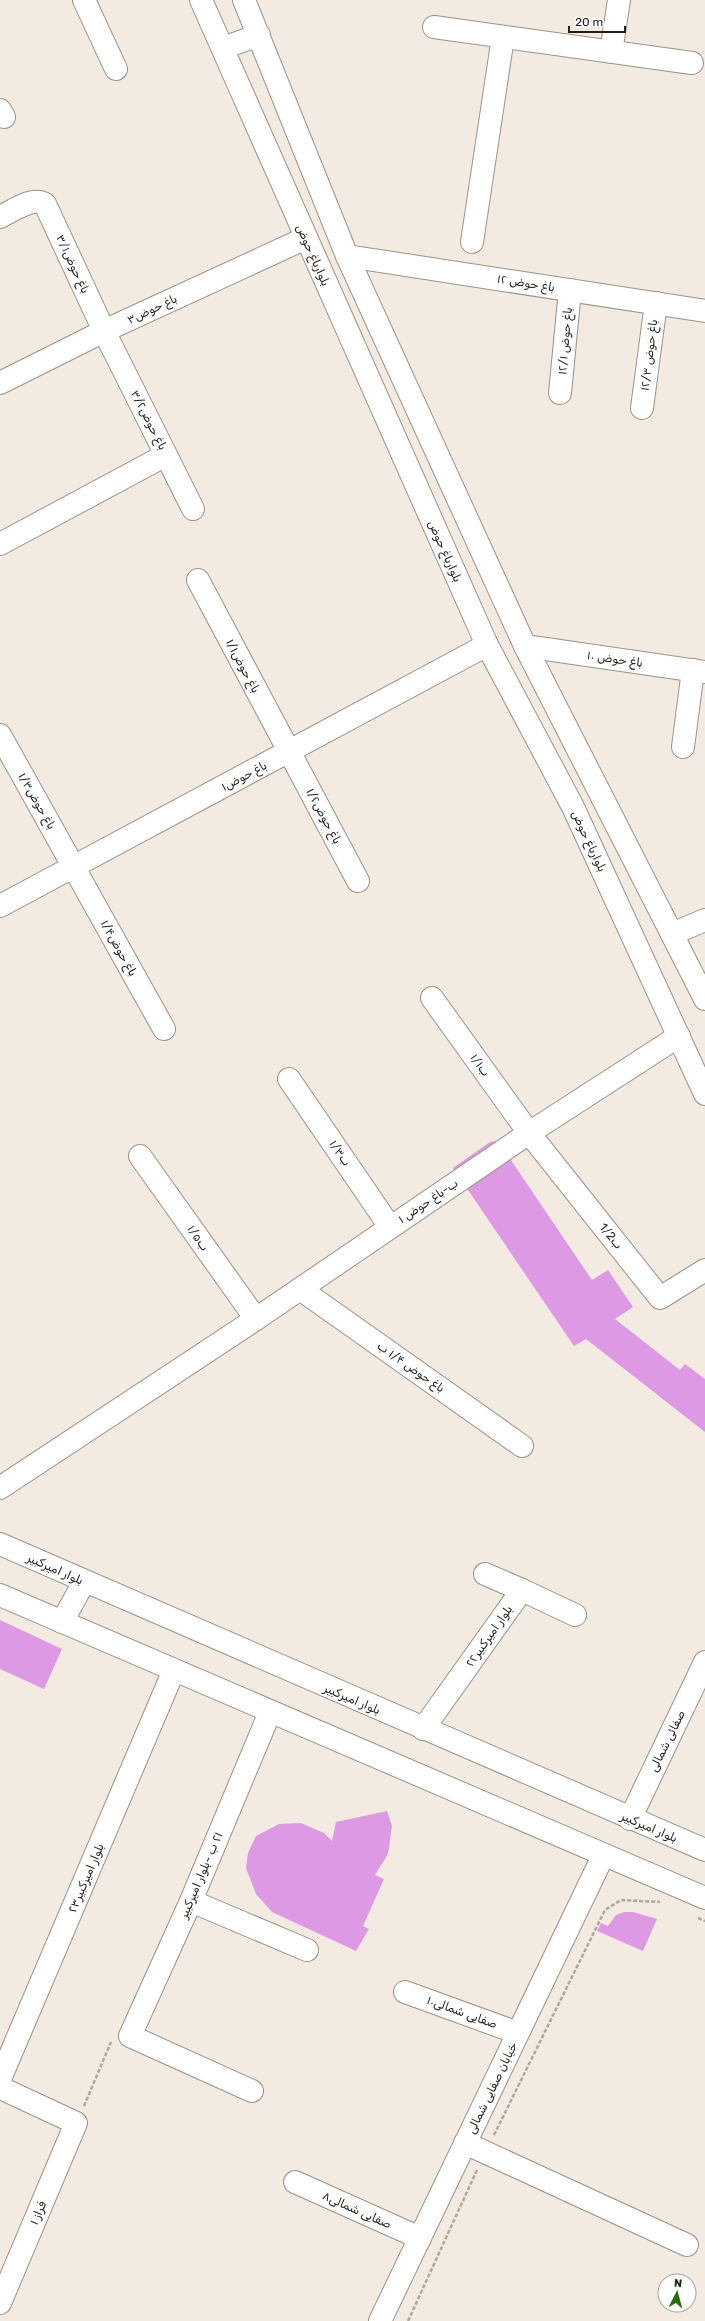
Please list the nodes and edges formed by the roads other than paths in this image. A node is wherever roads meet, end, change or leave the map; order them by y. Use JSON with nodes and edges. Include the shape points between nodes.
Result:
{"nodes":[{"id":1,"x":84,"y":0,"type":"edge"},
{"id":2,"x":201,"y":0,"type":"edge"},
{"id":3,"x":244,"y":0,"type":"edge"},
{"id":4,"x":619,"y":0,"type":"edge"},
{"id":5,"x":434,"y":27,"type":"dead end"},
{"id":6,"x":260,"y":35,"type":"junction"},
{"id":7,"x":503,"y":37,"type":"junction"},
{"id":8,"x":223,"y":48,"type":"junction"},
{"id":9,"x":611,"y":52,"type":"junction"},
{"id":10,"x":692,"y":64,"type":"dead end"},
{"id":11,"x":116,"y":69,"type":"dead end"},
{"id":12,"x":0,"y":217,"type":"edge"},
{"id":13,"x":306,"y":238,"type":"junction"},
{"id":14,"x":472,"y":242,"type":"dead end"},
{"id":15,"x":347,"y":256,"type":"junction"},
{"id":16,"x":570,"y":290,"type":"junction"},
{"id":17,"x":656,"y":303,"type":"junction"},
{"id":18,"x":705,"y":310,"type":"edge"},
{"id":19,"x":104,"y":331,"type":"junction"},
{"id":20,"x":0,"y":383,"type":"edge"},
{"id":21,"x":560,"y":393,"type":"dead end"},
{"id":22,"x":642,"y":408,"type":"dead end"},
{"id":23,"x":166,"y":454,"type":"junction"},
{"id":24,"x":193,"y":509,"type":"dead end"},
{"id":25,"x":0,"y":544,"type":"edge"},
{"id":26,"x":198,"y":580,"type":"dead end"},
{"id":27,"x":487,"y":645,"type":"junction"},
{"id":28,"x":525,"y":646,"type":"junction"},
{"id":29,"x":699,"y":671,"type":"edge"},
{"id":30,"x":0,"y":736,"type":"edge"},
{"id":31,"x":683,"y":747,"type":"dead end"},
{"id":32,"x":289,"y":751,"type":"junction"},
{"id":33,"x":593,"y":776,"type":"junction"},
{"id":34,"x":565,"y":793,"type":"junction"},
{"id":35,"x":75,"y":867,"type":"junction"},
{"id":36,"x":358,"y":881,"type":"dead end"},
{"id":37,"x":0,"y":906,"type":"edge"},
{"id":38,"x":705,"y":920,"type":"edge"},
{"id":39,"x":672,"y":934,"type":"junction"},
{"id":40,"x":432,"y":998,"type":"dead end"},
{"id":41,"x":705,"y":999,"type":"edge"},
{"id":42,"x":164,"y":1029,"type":"dead end"},
{"id":43,"x":679,"y":1036,"type":"junction"},
{"id":44,"x":289,"y":1080,"type":"dead end"},
{"id":45,"x":705,"y":1094,"type":"edge"},
{"id":46,"x":529,"y":1133,"type":"junction"},
{"id":47,"x":140,"y":1156,"type":"dead end"},
{"id":48,"x":390,"y":1227,"type":"junction"},
{"id":49,"x":705,"y":1270,"type":"edge"},
{"id":50,"x":300,"y":1289,"type":"junction"},
{"id":51,"x":256,"y":1319,"type":"junction"},
{"id":52,"x":522,"y":1446,"type":"dead end"},
{"id":53,"x":0,"y":1488,"type":"edge"},
{"id":54,"x":0,"y":1544,"type":"edge"},
{"id":55,"x":485,"y":1574,"type":"dead end"},
{"id":56,"x":84,"y":1582,"type":"junction"},
{"id":57,"x":522,"y":1590,"type":"junction"},
{"id":58,"x":0,"y":1595,"type":"edge"},
{"id":59,"x":575,"y":1616,"type":"dead end"},
{"id":60,"x":62,"y":1622,"type":"junction"},
{"id":61,"x":705,"y":1662,"type":"edge"},
{"id":62,"x":174,"y":1670,"type":"junction"},
{"id":63,"x":270,"y":1712,"type":"junction"},
{"id":64,"x":423,"y":1729,"type":"junction"},
{"id":65,"x":630,"y":1819,"type":"junction"},
{"id":66,"x":705,"y":1850,"type":"edge"},
{"id":67,"x":603,"y":1856,"type":"junction"},
{"id":68,"x":705,"y":1898,"type":"edge"},
{"id":69,"x":191,"y":1901,"type":"junction"},
{"id":70,"x":307,"y":1950,"type":"dead end"},
{"id":71,"x":405,"y":1992,"type":"dead end"},
{"id":72,"x":518,"y":2033,"type":"junction"},
{"id":73,"x":252,"y":2091,"type":"dead end"},
{"id":74,"x":76,"y":2123,"type":"joint"},
{"id":75,"x":465,"y":2144,"type":"junction"},
{"id":76,"x":295,"y":2182,"type":"dead end"},
{"id":77,"x":420,"y":2238,"type":"junction"},
{"id":78,"x":687,"y":2245,"type":"dead end"},
{"id":79,"x":0,"y":2303,"type":"edge"},
{"id":80,"x":380,"y":2321,"type":"edge"}],
"edges":[{"from":1,"to":11,"type":"street"},
{"from":2,"to":8,"type":"street","name":"بلوارباغ حوض"},
{"from":3,"to":6,"type":"street"},
{"from":4,"to":9,"type":"street"},
{"from":5,"to":7,"type":"street"},
{"from":6,"to":8,"type":"street"},
{"from":6,"to":15,"type":"street"},
{"from":7,"to":9,"type":"street"},
{"from":7,"to":14,"type":"street"},
{"from":8,"to":13,"type":"street","name":"بلوارباغ حوض"},
{"from":9,"to":10,"type":"street"},
{"from":12,"to":19,"type":"street","name":"باغ حوض۳/۱","via":[[33,201],[40,200],[45,204]]},
{"from":13,"to":19,"type":"street","name":"باغ حوض۳"},
{"from":13,"to":27,"type":"street","name":"بلوارباغ حوض"},
{"from":15,"to":16,"type":"street","name":"۱۲ باغ حوض"},
{"from":15,"to":28,"type":"street"},
{"from":16,"to":17,"type":"street","name":"۱۲ باغ حوض"},
{"from":16,"to":21,"type":"street","name":"۱۲/۱ باغ حوض"},
{"from":17,"to":18,"type":"street","name":"۱۲ باغ حوض"},
{"from":17,"to":22,"type":"street","name":"۱۲/۳ باغ حوض"},
{"from":19,"to":20,"type":"street","name":"باغ حوض۳"},
{"from":19,"to":23,"type":"street","name":"باغ حوض۳/۲"},
{"from":23,"to":24,"type":"street","name":"باغ حوض۳/۲"},
{"from":23,"to":25,"type":"street"},
{"from":26,"to":32,"type":"street","name":"باغ حوض۱/۱"},
{"from":27,"to":32,"type":"street","name":"باغ حوض۱"},
{"from":27,"to":34,"type":"street","name":"بلوارباغ حوض"},
{"from":28,"to":29,"type":"street","name":"۱۰ باغ حوض"},
{"from":28,"to":33,"type":"street"},
{"from":29,"to":31,"type":"street"},
{"from":30,"to":35,"type":"street","name":"باغ حوض۱/۳"},
{"from":32,"to":35,"type":"street","name":"باغ حوض۱"},
{"from":32,"to":36,"type":"street","name":"باغ حوض۱/۲"},
{"from":33,"to":34,"type":"street"},
{"from":33,"to":39,"type":"street"},
{"from":34,"to":43,"type":"street","name":"بلوارباغ حوض"},
{"from":35,"to":37,"type":"street","name":"باغ حوض۱"},
{"from":35,"to":42,"type":"street","name":"باغ حوض۱/۴"},
{"from":38,"to":39,"type":"street"},
{"from":39,"to":41,"type":"street"},
{"from":40,"to":46,"type":"street","name":"ب۱/۱"},
{"from":43,"to":45,"type":"street","name":"بلوارباغ حوض"},
{"from":43,"to":46,"type":"street","name":"۱ ب-باغ حوض"},
{"from":44,"to":48,"type":"street","name":"ب۱/۳"},
{"from":46,"to":48,"type":"street","name":"۱ ب-باغ حوض"},
{"from":46,"to":49,"type":"street","name":"1/2ب","via":[[660,1298]]},
{"from":47,"to":51,"type":"street","name":"ب۱/۵"},
{"from":48,"to":50,"type":"street","name":"۱ ب-باغ حوض"},
{"from":50,"to":51,"type":"street","name":"۱ ب-باغ حوض"},
{"from":50,"to":52,"type":"street","name":"باغ حوض ۱/۴ ب"},
{"from":51,"to":53,"type":"street","name":"۱ ب-باغ حوض"},
{"from":54,"to":56,"type":"street","name":"بلوار امیرکبیر"},
{"from":55,"to":57,"type":"street"},
{"from":56,"to":60,"type":"street"},
{"from":56,"to":64,"type":"street","name":"بلوار امیرکبیر"},
{"from":57,"to":59,"type":"street"},
{"from":57,"to":64,"type":"street","name":"بلوار امیرکبیر۲۲"},
{"from":58,"to":60,"type":"street"},
{"from":60,"to":62,"type":"street"},
{"from":61,"to":65,"type":"street","name":"صفائی شمالی"},
{"from":62,"to":63,"type":"street"},
{"from":62,"to":74,"type":"street","name":"۲۳بلوار امیرکبیر","via":[[0,2079],[6,2090]]},
{"from":63,"to":67,"type":"street"},
{"from":63,"to":69,"type":"street","name":"٢١ ب -بلوار امیرکبیر"},
{"from":64,"to":65,"type":"street","name":"بلوار امیرکبیر"},
{"from":65,"to":66,"type":"street","name":"بلوار امیرکبیر"},
{"from":67,"to":68,"type":"street"},
{"from":67,"to":72,"type":"street","name":"خیابان صفایی شمالی"},
{"from":69,"to":70,"type":"street"},
{"from":69,"to":73,"type":"street","name":"٢١ ب -بلوار امیرکبیر","via":[[130,2036]]},
{"from":71,"to":72,"type":"street","name":"صفایی شمالی۱۰"},
{"from":72,"to":75,"type":"street","name":"خیابان صفایی شمالی"},
{"from":74,"to":79,"type":"street","name":"فراز ۱"},
{"from":75,"to":77,"type":"street","name":"خیابان صفایی شمالی"},
{"from":75,"to":78,"type":"street"},
{"from":76,"to":77,"type":"street","name":"صفایی شمالی۸"},
{"from":77,"to":80,"type":"street","name":"خیابان صفایی شمالی"}]}
